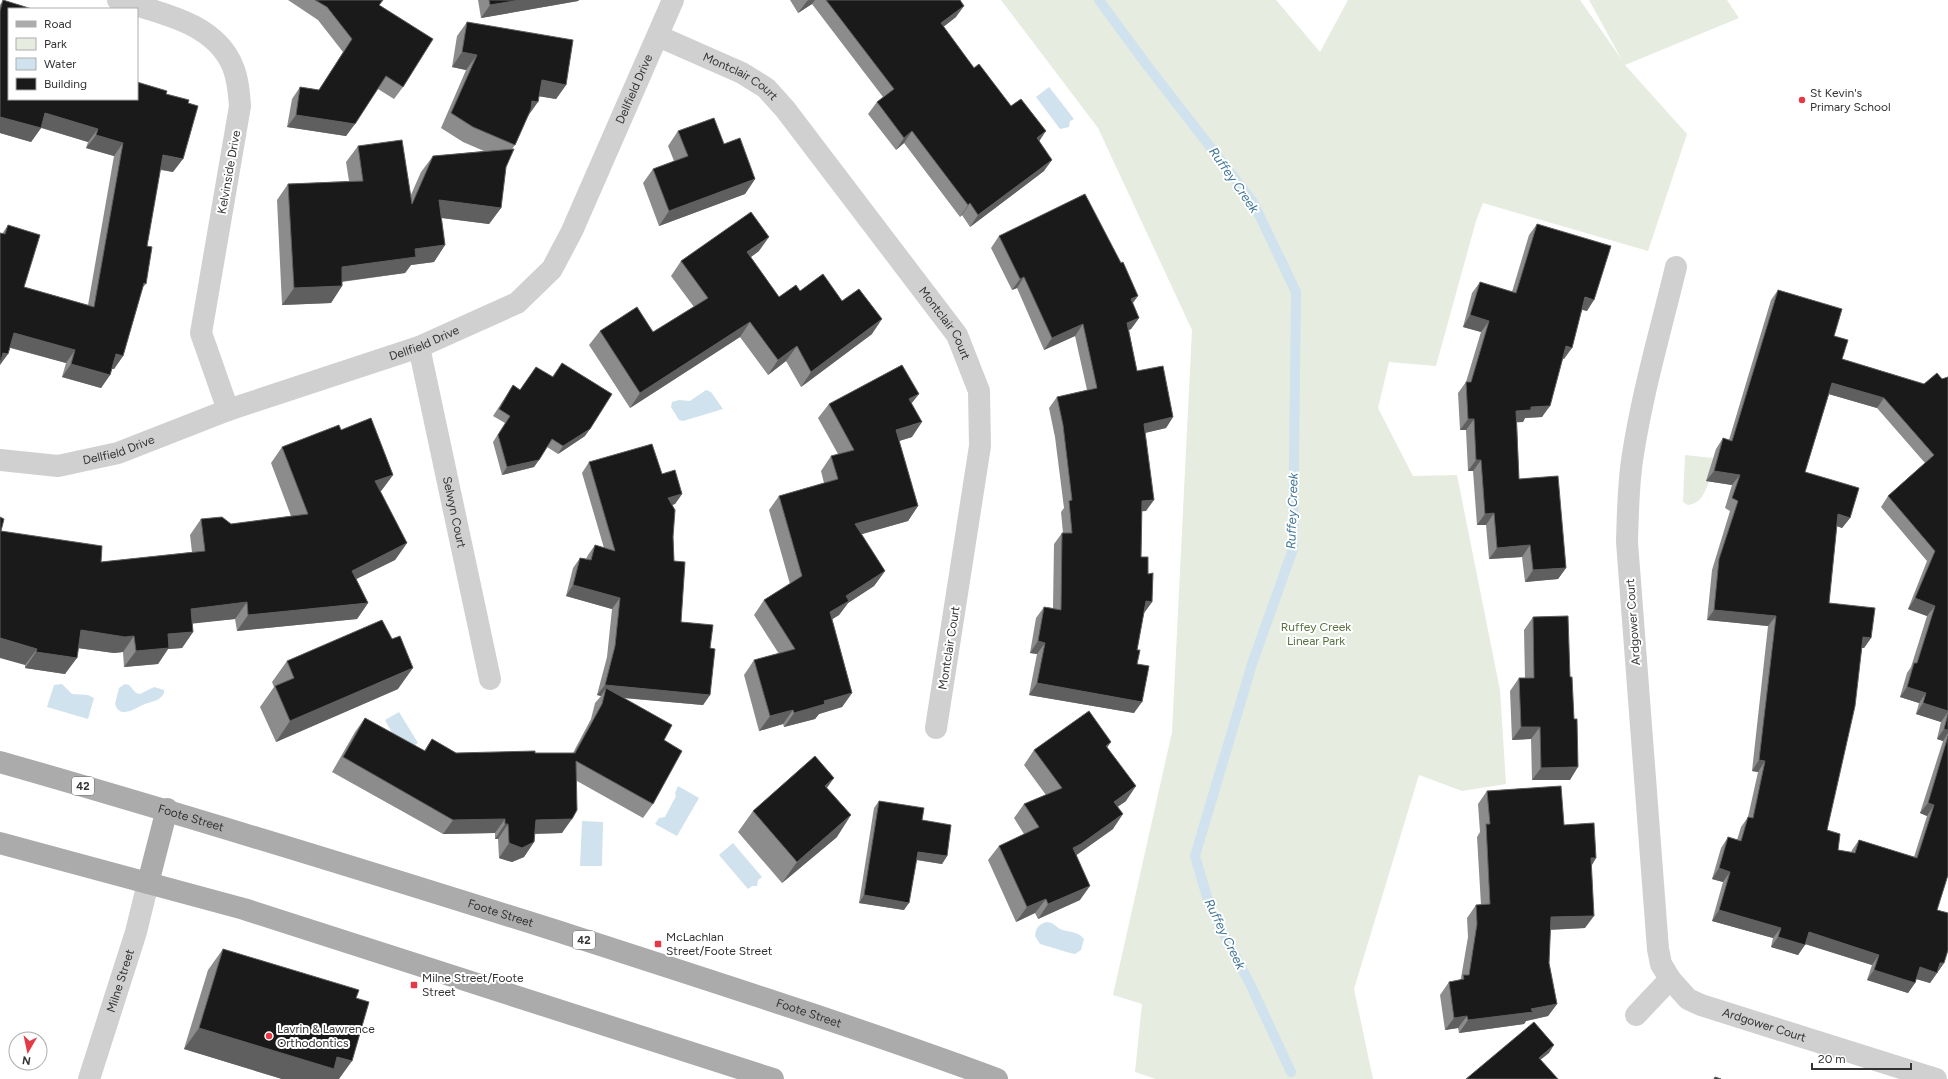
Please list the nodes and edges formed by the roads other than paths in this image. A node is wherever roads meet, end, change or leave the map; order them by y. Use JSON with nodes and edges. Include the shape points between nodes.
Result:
{"nodes":[{"id":1,"x":118,"y":0,"type":"edge"},
{"id":2,"x":673,"y":0,"type":"edge"},
{"id":3,"x":658,"y":36,"type":"junction"},
{"id":4,"x":1676,"y":266,"type":"dead end"},
{"id":5,"x":419,"y":347,"type":"junction"},
{"id":6,"x":228,"y":410,"type":"junction"},
{"id":7,"x":0,"y":460,"type":"edge"},
{"id":8,"x":490,"y":678,"type":"dead end"},
{"id":9,"x":936,"y":728,"type":"dead end"},
{"id":10,"x":0,"y":762,"type":"edge"},
{"id":11,"x":167,"y":809,"type":"junction"},
{"id":12,"x":0,"y":843,"type":"edge"},
{"id":13,"x":148,"y":883,"type":"junction"},
{"id":14,"x":1670,"y":979,"type":"junction"},
{"id":15,"x":1636,"y":1015,"type":"dead end"},
{"id":16,"x":89,"y":1079,"type":"edge"},
{"id":17,"x":773,"y":1079,"type":"edge"},
{"id":18,"x":997,"y":1079,"type":"edge"},
{"id":19,"x":1936,"y":1079,"type":"edge"}],
"edges":[{"from":1,"to":6,"type":"street","name":"Kelvinside Drive","via":[[196,26],[219,45],[233,66],[240,106],[201,333]]},
{"from":2,"to":3,"type":"street","name":"Dellfield Drive"},
{"from":3,"to":5,"type":"street","name":"Dellfield Drive","via":[[572,231],[552,269],[517,304]]},
{"from":3,"to":9,"type":"street","name":"Montclair Court","via":[[742,73],[766,88],[790,115],[957,335],[979,391],[980,446]]},
{"from":4,"to":14,"type":"street","name":"Ardgower Court","via":[[1640,411],[1632,455],[1627,542],[1658,949]]},
{"from":5,"to":6,"type":"street","name":"Dellfield Drive"},
{"from":5,"to":8,"type":"street","name":"Selwyn Court"},
{"from":6,"to":7,"type":"street","name":"Dellfield Drive","via":[[118,453],[58,466]]},
{"from":10,"to":11,"type":"main road","name":"Foote Street","number":"42"},
{"from":11,"to":13,"type":"main road"},
{"from":11,"to":18,"type":"main road","name":"Foote Street","number":"42","via":[[682,971],[916,1049]]},
{"from":12,"to":13,"type":"main road"},
{"from":13,"to":16,"type":"street","name":"Milne Street","via":[[136,932]]},
{"from":13,"to":17,"type":"main road","via":[[256,912]]},
{"from":14,"to":15,"type":"street"},
{"from":14,"to":19,"type":"street","name":"Ardgower Court","via":[[1688,999],[1701,1006]]}]}
